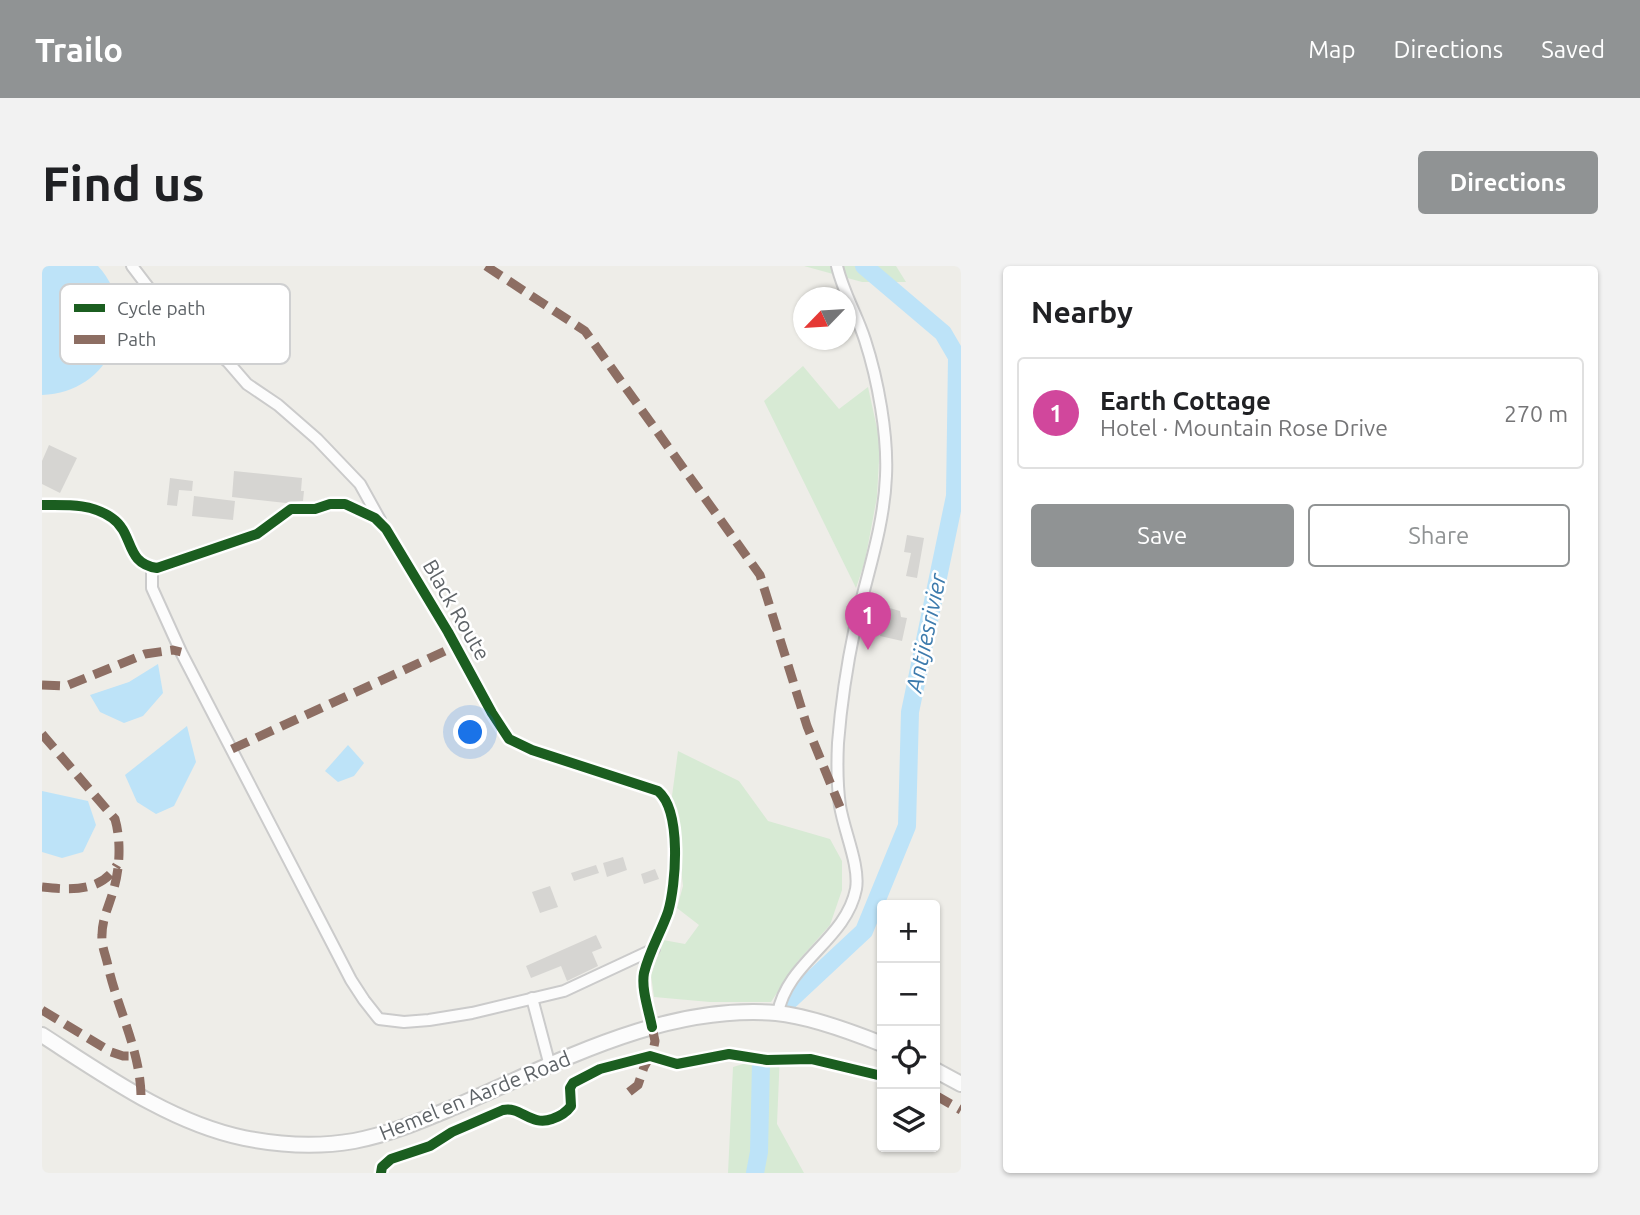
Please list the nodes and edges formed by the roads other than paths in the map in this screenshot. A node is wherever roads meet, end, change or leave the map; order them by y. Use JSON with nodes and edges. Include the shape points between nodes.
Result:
{"nodes":[{"id":1,"x":132,"y":266,"type":"edge"},
{"id":2,"x":837,"y":266,"type":"edge"},
{"id":3,"x":147,"y":284,"type":"edge"},
{"id":4,"x":230,"y":364,"type":"edge"},
{"id":5,"x":42,"y":505,"type":"edge"},
{"id":6,"x":386,"y":530,"type":"junction"},
{"id":7,"x":152,"y":567,"type":"junction"},
{"id":8,"x":654,"y":949,"type":"junction"},
{"id":9,"x":532,"y":998,"type":"junction"},
{"id":10,"x":778,"y":1013,"type":"junction"},
{"id":11,"x":652,"y":1027,"type":"junction"},
{"id":12,"x":42,"y":1035,"type":"edge"},
{"id":13,"x":877,"y":1042,"type":"edge"},
{"id":14,"x":550,"y":1066,"type":"junction"},
{"id":15,"x":940,"y":1073,"type":"edge"},
{"id":16,"x":961,"y":1084,"type":"edge"}],
"edges":[{"from":1,"to":3,"type":"street","name":"Black Route"},
{"from":2,"to":10,"type":"street","via":[[865,339],[885,442],[879,530],[855,627],[838,743],[840,807],[856,888],[840,922],[786,987]]},
{"from":4,"to":6,"type":"street","name":"Black Route","via":[[247,384],[317,439],[360,484]]},
{"from":5,"to":7,"type":"street","via":[[81,505],[113,518],[123,528],[139,562]]},
{"from":6,"to":7,"type":"street","name":"Black Route","via":[[375,518],[345,504],[291,509],[257,534]]},
{"from":6,"to":8,"type":"street","name":"Black Route","via":[[509,739],[658,791],[665,798],[672,821],[673,886]]},
{"from":7,"to":9,"type":"street","via":[[152,588],[181,652],[351,980],[379,1019],[429,1020]]},
{"from":8,"to":9,"type":"street","via":[[564,991]]},
{"from":8,"to":11,"type":"street","name":"Black Route","via":[[644,974]]},
{"from":9,"to":14,"type":"street"},
{"from":10,"to":11,"type":"main road","name":"Hemel en Aarde Road","via":[[711,1014]]},
{"from":10,"to":13,"type":"main road","name":"Hemel en Aarde Road"},
{"from":11,"to":14,"type":"main road","name":"Hemel en Aarde Road"},
{"from":12,"to":14,"type":"main road","name":"Hemel en Aarde Road","via":[[141,1095],[206,1127],[287,1143],[341,1143],[397,1130]]},
{"from":15,"to":16,"type":"main road"}]}
